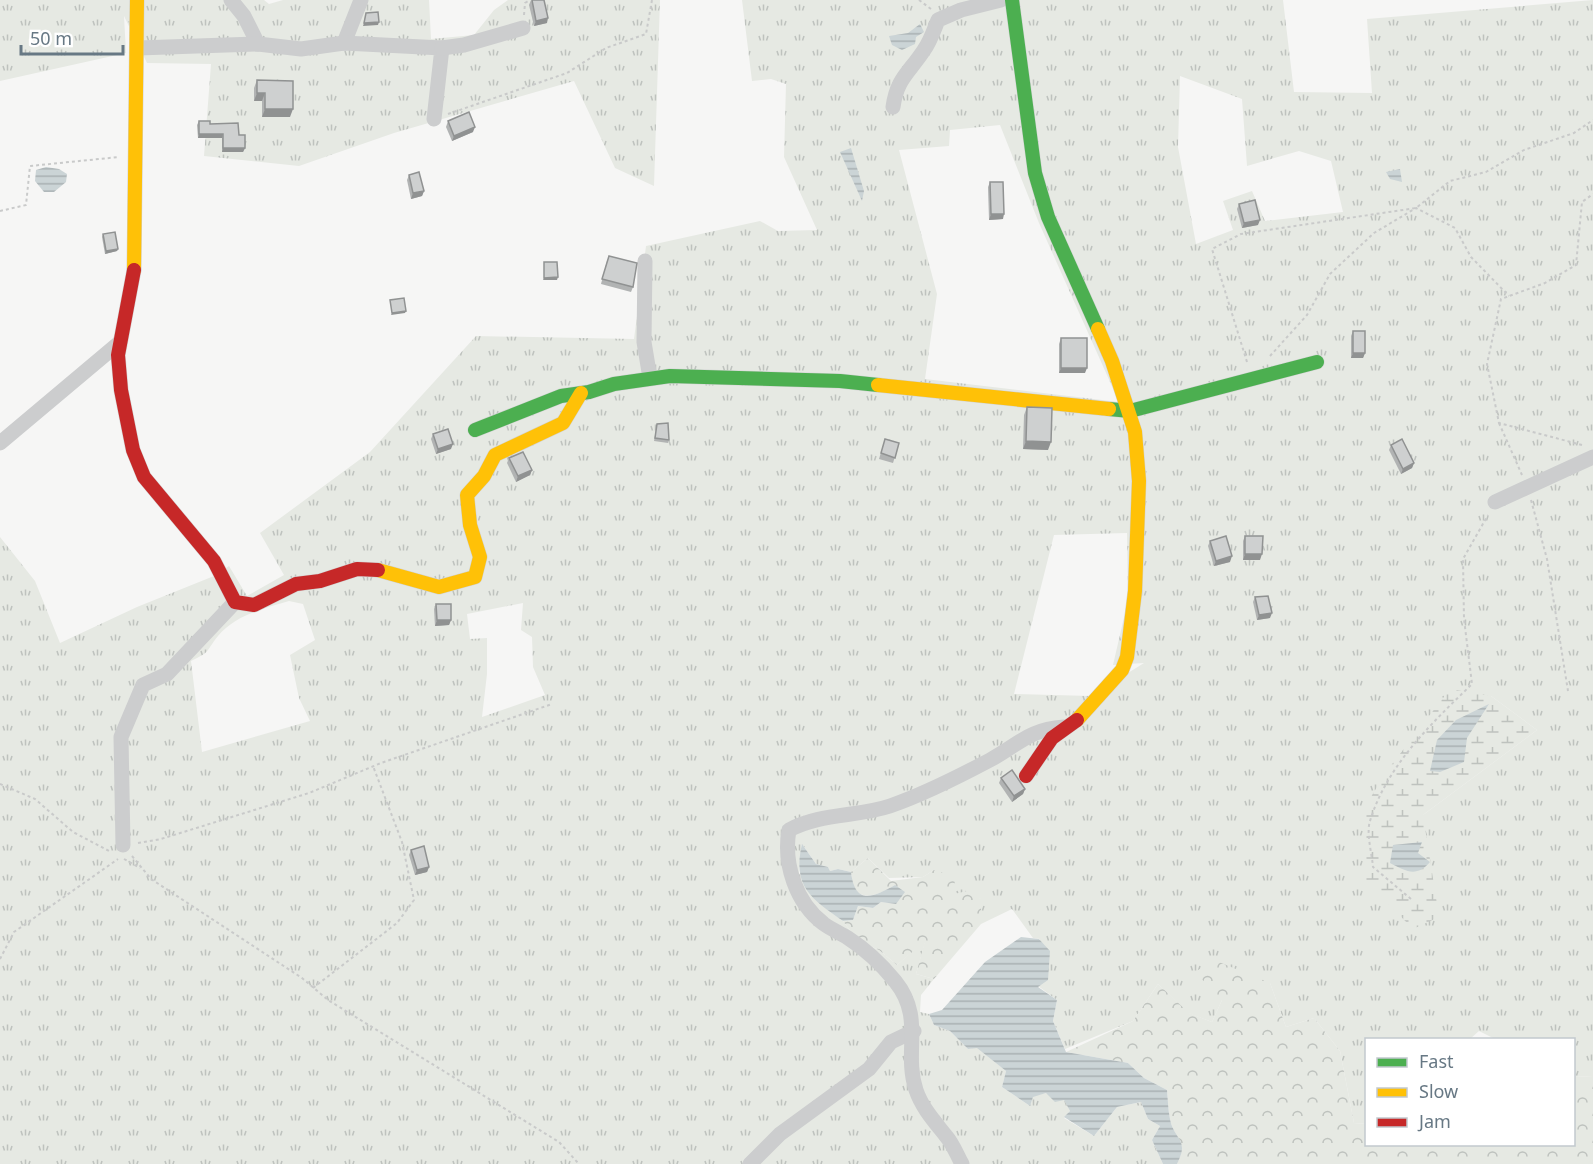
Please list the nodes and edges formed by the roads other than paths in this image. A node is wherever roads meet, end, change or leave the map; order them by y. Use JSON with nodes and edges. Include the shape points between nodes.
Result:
{"nodes":[{"id":1,"x":137,"y":0,"type":"edge"},
{"id":2,"x":231,"y":0,"type":"edge"},
{"id":3,"x":361,"y":0,"type":"edge"},
{"id":4,"x":1001,"y":0,"type":"edge"},
{"id":5,"x":1012,"y":0,"type":"edge"},
{"id":6,"x":523,"y":28,"type":"dead end"},
{"id":7,"x":344,"y":43,"type":"junction"},
{"id":8,"x":258,"y":44,"type":"junction"},
{"id":9,"x":138,"y":48,"type":"junction"},
{"id":10,"x":442,"y":48,"type":"junction"},
{"id":11,"x":893,"y":107,"type":"dead end"},
{"id":12,"x":434,"y":119,"type":"road end"},
{"id":13,"x":645,"y":261,"type":"dead end"},
{"id":14,"x":119,"y":343,"type":"junction"},
{"id":15,"x":1317,"y":362,"type":"dead end"},
{"id":16,"x":651,"y":378,"type":"junction"},
{"id":17,"x":581,"y":393,"type":"junction"},
{"id":18,"x":1130,"y":411,"type":"junction"},
{"id":19,"x":475,"y":430,"type":"dead end"},
{"id":20,"x":0,"y":443,"type":"edge"},
{"id":21,"x":1593,"y":457,"type":"edge"},
{"id":22,"x":1495,"y":502,"type":"road end"},
{"id":23,"x":236,"y":602,"type":"junction"},
{"id":24,"x":1067,"y":727,"type":"junction"},
{"id":25,"x":1026,"y":776,"type":"dead end"},
{"id":26,"x":122,"y":851,"type":"road end"},
{"id":27,"x":914,"y":1031,"type":"junction"},
{"id":28,"x":750,"y":1164,"type":"edge"},
{"id":29,"x":962,"y":1164,"type":"edge"}],
"edges":[{"from":1,"to":9,"type":"street"},
{"from":2,"to":8,"type":"street"},
{"from":3,"to":7,"type":"street"},
{"from":4,"to":11,"type":"street","via":[[938,20],[924,50],[895,90]]},
{"from":5,"to":18,"type":"street","via":[[1035,173],[1048,217]]},
{"from":6,"to":10,"type":"street"},
{"from":7,"to":8,"type":"street","via":[[301,49]]},
{"from":7,"to":10,"type":"street"},
{"from":8,"to":9,"type":"street"},
{"from":9,"to":14,"type":"street","via":[[133,285]]},
{"from":10,"to":12,"type":"street"},
{"from":13,"to":16,"type":"street","via":[[644,342]]},
{"from":14,"to":20,"type":"street"},
{"from":14,"to":23,"type":"street","via":[[128,433],[137,465],[214,561]]},
{"from":15,"to":18,"type":"street"},
{"from":16,"to":17,"type":"street"},
{"from":16,"to":18,"type":"street","via":[[840,381]]},
{"from":17,"to":19,"type":"street","via":[[561,396]]},
{"from":17,"to":23,"type":"street","via":[[563,423],[495,455],[484,476],[466,495],[471,526],[481,550],[481,565],[475,577],[439,586],[386,571],[357,569],[282,589],[254,604]]},
{"from":18,"to":24,"type":"street","via":[[1138,481],[1135,591],[1127,657],[1114,681]]},
{"from":21,"to":22,"type":"street"},
{"from":23,"to":26,"type":"street","via":[[167,674],[143,685],[121,738]]},
{"from":24,"to":25,"type":"street","via":[[1052,738]]},
{"from":24,"to":27,"type":"street","via":[[1024,736],[969,771],[889,807],[805,822],[789,830],[786,847],[791,879],[806,904],[823,924],[862,948],[897,983],[910,1006]]},
{"from":27,"to":28,"type":"street","via":[[891,1042],[868,1069],[780,1134]]},
{"from":27,"to":29,"type":"street","via":[[916,1090]]}]}
